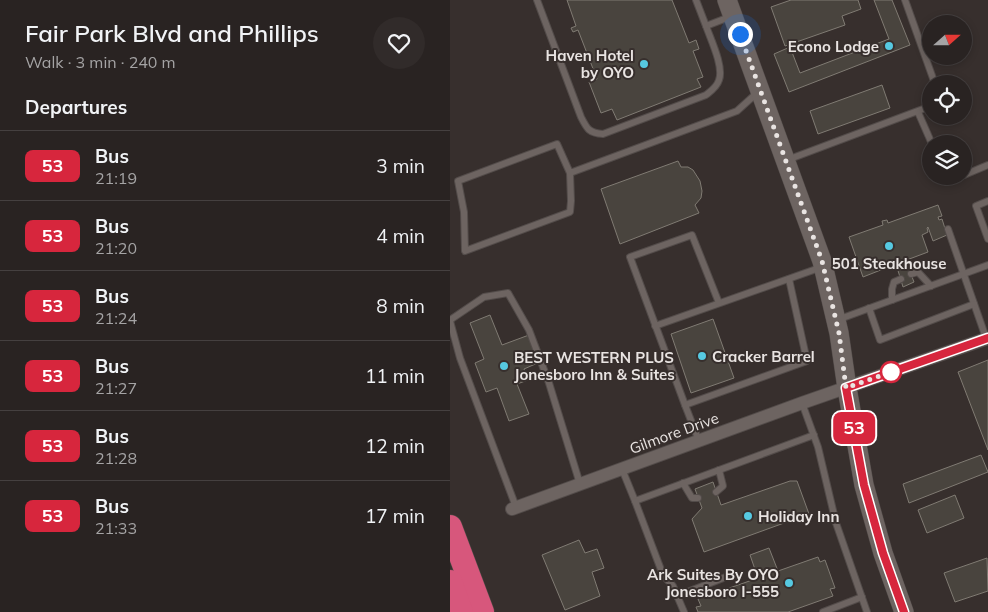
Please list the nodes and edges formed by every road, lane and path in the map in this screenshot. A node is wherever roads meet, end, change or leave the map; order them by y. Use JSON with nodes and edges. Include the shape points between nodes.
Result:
{"nodes":[{"id":1,"x":537,"y":0,"type":"edge"},
{"id":2,"x":696,"y":0,"type":"edge"},
{"id":3,"x":905,"y":0,"type":"edge"},
{"id":4,"x":730,"y":8,"type":"edge"},
{"id":5,"x":706,"y":26,"type":"junction"},
{"id":6,"x":932,"y":75,"type":"edge"},
{"id":7,"x":760,"y":90,"type":"junction"},
{"id":8,"x":922,"y":110,"type":"edge"},
{"id":9,"x":918,"y":112,"type":"junction"},
{"id":10,"x":928,"y":135,"type":"edge"},
{"id":11,"x":786,"y":160,"type":"junction"},
{"id":12,"x":988,"y":165,"type":"edge"},
{"id":13,"x":972,"y":172,"type":"edge"},
{"id":14,"x":570,"y":173,"type":"junction"},
{"id":15,"x":988,"y":201,"type":"edge"},
{"id":16,"x":948,"y":229,"type":"dead end"},
{"id":17,"x":988,"y":239,"type":"edge"},
{"id":18,"x":988,"y":265,"type":"edge"},
{"id":19,"x":824,"y":266,"type":"junction"},
{"id":20,"x":911,"y":274,"type":"dead end"},
{"id":21,"x":964,"y":274,"type":"junction"},
{"id":22,"x":789,"y":278,"type":"junction"},
{"id":23,"x":901,"y":279,"type":"dead end"},
{"id":24,"x":931,"y":286,"type":"junction"},
{"id":25,"x":892,"y":300,"type":"junction"},
{"id":26,"x":720,"y":303,"type":"junction"},
{"id":27,"x":974,"y":304,"type":"junction"},
{"id":28,"x":869,"y":308,"type":"junction"},
{"id":29,"x":450,"y":320,"type":"edge"},
{"id":30,"x":836,"y":320,"type":"junction"},
{"id":31,"x":655,"y":326,"type":"junction"},
{"id":32,"x":987,"y":338,"type":"edge"},
{"id":33,"x":846,"y":388,"type":"junction"},
{"id":34,"x":802,"y":403,"type":"junction"},
{"id":35,"x":685,"y":405,"type":"junction"},
{"id":36,"x":814,"y":435,"type":"junction"},
{"id":37,"x":699,"y":442,"type":"junction"},
{"id":38,"x":622,"y":469,"type":"junction"},
{"id":39,"x":719,"y":470,"type":"junction"},
{"id":40,"x":683,"y":483,"type":"junction"},
{"id":41,"x":580,"y":484,"type":"junction"},
{"id":42,"x":716,"y":492,"type":"dead end"},
{"id":43,"x":698,"y":498,"type":"dead end"},
{"id":44,"x":635,"y":501,"type":"junction"},
{"id":45,"x":514,"y":508,"type":"joint"},
{"id":46,"x":450,"y":527,"type":"edge"},
{"id":47,"x":731,"y":575,"type":"dead end"},
{"id":48,"x":450,"y":582,"type":"edge"},
{"id":49,"x":677,"y":596,"type":"junction"},
{"id":50,"x":862,"y":597,"type":"junction"},
{"id":51,"x":461,"y":612,"type":"edge"},
{"id":52,"x":482,"y":612,"type":"edge"},
{"id":53,"x":684,"y":612,"type":"edge"},
{"id":54,"x":823,"y":612,"type":"edge"},
{"id":55,"x":867,"y":612,"type":"edge"},
{"id":56,"x":904,"y":612,"type":"edge"}],
"edges":[{"from":1,"to":5,"type":"lane","via":[[581,117],[594,133],[603,134],[706,95],[714,89],[720,80],[720,68]]},
{"from":2,"to":5,"type":"lane"},
{"from":3,"to":6,"type":"lane"},
{"from":4,"to":5,"type":"lane"},
{"from":4,"to":7,"type":"street"},
{"from":7,"to":11,"type":"street"},
{"from":7,"to":14,"type":"lane","via":[[737,111]]},
{"from":8,"to":9,"type":"lane"},
{"from":9,"to":10,"type":"lane"},
{"from":9,"to":11,"type":"lane"},
{"from":11,"to":19,"type":"street"},
{"from":12,"to":13,"type":"lane"},
{"from":14,"to":14,"type":"lane","via":[[556,144],[458,181],[464,212],[465,251],[570,212]]},
{"from":15,"to":17,"type":"lane","via":[[976,206]]},
{"from":16,"to":21,"type":"lane"},
{"from":18,"to":21,"type":"lane"},
{"from":19,"to":22,"type":"lane"},
{"from":19,"to":30,"type":"street"},
{"from":20,"to":24,"type":"lane","via":[[918,272]]},
{"from":21,"to":24,"type":"lane"},
{"from":21,"to":27,"type":"lane"},
{"from":22,"to":26,"type":"lane"},
{"from":22,"to":35,"type":"lane","via":[[807,361]]},
{"from":23,"to":25,"type":"lane","via":[[894,282]]},
{"from":24,"to":25,"type":"lane"},
{"from":25,"to":28,"type":"lane"},
{"from":26,"to":31,"type":"lane"},
{"from":26,"to":31,"type":"lane","via":[[692,235],[630,257]]},
{"from":27,"to":28,"type":"lane","via":[[880,340]]},
{"from":27,"to":32,"type":"lane"},
{"from":28,"to":30,"type":"lane"},
{"from":29,"to":41,"type":"lane","via":[[484,297],[508,293],[529,330]]},
{"from":29,"to":45,"type":"lane","via":[[460,358]]},
{"from":30,"to":33,"type":"street"},
{"from":31,"to":35,"type":"lane"},
{"from":32,"to":33,"type":"street","name":"Gilmore Drive"},
{"from":33,"to":34,"type":"street","name":"Gilmore Drive"},
{"from":33,"to":56,"type":"street","via":[[864,485]]},
{"from":34,"to":36,"type":"lane"},
{"from":34,"to":37,"type":"street","name":"Gilmore Drive"},
{"from":35,"to":37,"type":"lane"},
{"from":36,"to":39,"type":"lane"},
{"from":36,"to":50,"type":"lane","via":[[836,523]]},
{"from":37,"to":38,"type":"street","name":"Gilmore Drive"},
{"from":38,"to":41,"type":"street","name":"Gilmore Drive"},
{"from":38,"to":44,"type":"lane"},
{"from":39,"to":40,"type":"lane"},
{"from":39,"to":42,"type":"lane","via":[[723,486]]},
{"from":40,"to":43,"type":"lane","via":[[692,498]]},
{"from":40,"to":44,"type":"lane"},
{"from":41,"to":45,"type":"street","name":"Gilmore Drive"},
{"from":44,"to":49,"type":"lane","via":[[664,575]]},
{"from":46,"to":52,"type":"highway"},
{"from":47,"to":49,"type":"lane"},
{"from":48,"to":51,"type":"highway"},
{"from":49,"to":53,"type":"lane"},
{"from":50,"to":54,"type":"lane"},
{"from":50,"to":55,"type":"lane"}]}
